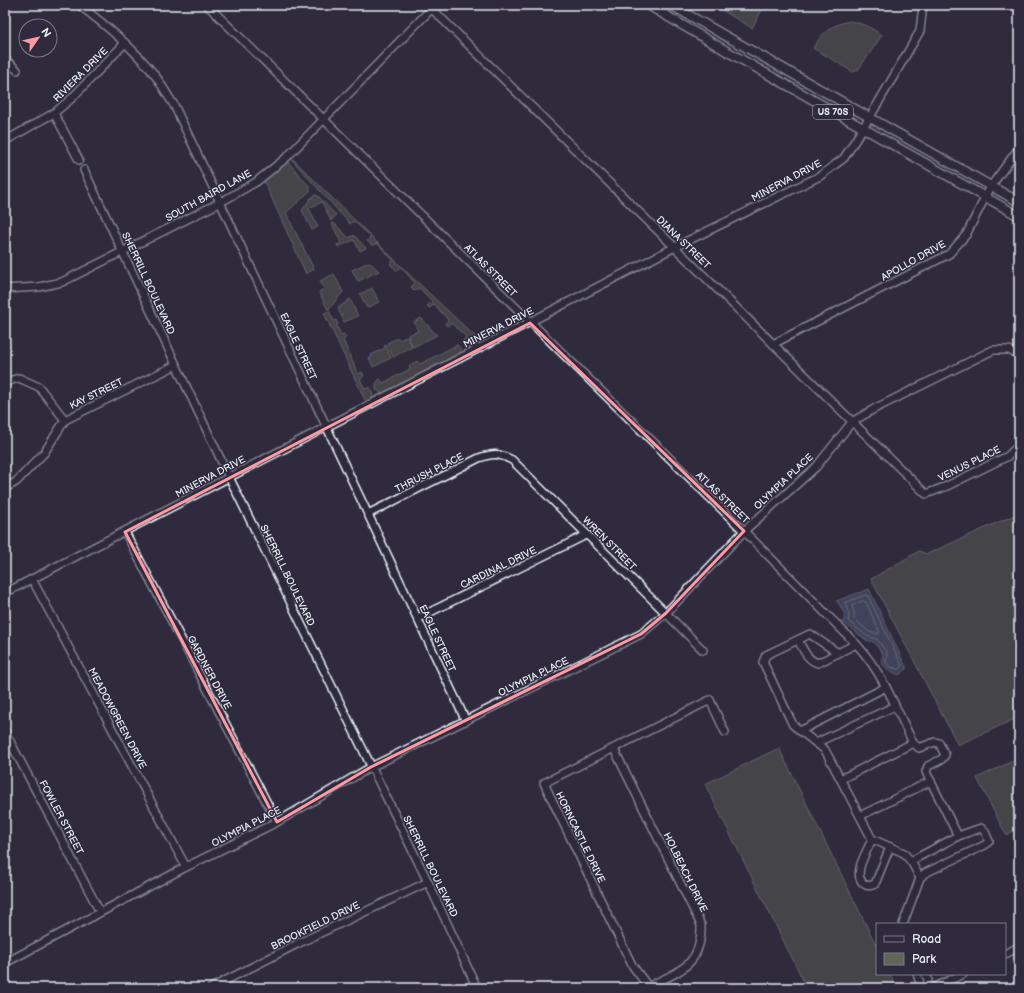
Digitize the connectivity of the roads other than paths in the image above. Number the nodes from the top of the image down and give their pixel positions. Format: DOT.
graph roads {
  1 [pos="79,5"];
  2 [pos="207,5"];
  3 [pos="648,5"];
  4 [pos="671,5"];
  5 [pos="923,5"];
  6 [pos="432,6"];
  7 [pos="125,43"];
  8 [pos="5,58"];
  9 [pos="17,70"];
  10 [pos="54,113"];
  11 [pos="870,117"];
  12 [pos="324,120"];
  13 [pos="863,129"];
  14 [pos="5,141"];
  15 [pos="1019,148"];
  16 [pos="79,160"];
  17 [pos="84,170"];
  18 [pos="991,186"];
  19 [pos="985,197"];
  20 [pos="221,202"];
  21 [pos="1019,202"];
  22 [pos="1019,216"];
  23 [pos="675,247"];
  24 [pos="123,252"];
  25 [pos="5,289"];
  26 [pos="530,323"];
  27 [pos="773,344"];
  28 [pos="1019,355"];
  29 [pos="176,365"];
  30 [pos="5,382"];
  31 [pos="65,420"];
  32 [pos="852,422"];
  33 [pos="326,426"];
  34 [pos="1019,445"];
  35 [pos="500,454"];
  36 [pos="229,477"];
  37 [pos="5,488"];
  38 [pos="926,494"];
  39 [pos="368,514"];
  40 [pos="744,531"];
  41 [pos="125,532"];
  42 [pos="586,535"];
  43 [pos="32,579"];
  44 [pos="5,593"];
  45 [pos="666,613"];
  46 [pos="418,618"];
  47 [pos="798,640"];
  48 [pos="856,644"];
  49 [pos="703,650"];
  50 [pos="838,653"];
  51 [pos="886,687"];
  52 [pos="895,706"];
  53 [pos="466,721"];
  54 [pos="800,731"];
  55 [pos="5,732"];
  56 [pos="725,732"];
  57 [pos="816,743"];
  58 [pos="913,743"];
  59 [pos="614,749"];
  60 [pos="371,767"];
  61 [pos="841,779"];
  62 [pos="931,781"];
  63 [pos="860,816"];
  64 [pos="277,822"];
  65 [pos="958,836"];
  66 [pos="872,839"];
  67 [pos="890,847"];
  68 [pos="911,861"];
  69 [pos="186,867"];
  70 [pos="920,878"];
  71 [pos="428,882"];
  72 [pos="100,912"];
  73 [pos="903,923"];
  74 [pos="1019,947"];
  75 [pos="1006,954"];
  76 [pos="5,963"];
  77 [pos="917,975"];
  78 [pos="926,975"];
  79 [pos="960,975"];
  80 [pos="648,987"];
  81 [pos="211,988"];
  82 [pos="477,988"];
  83 [pos="926,988"];
  84 [pos="933,988"];
  1 -- 7 [label="street, EAGLE STREET"];
  2 -- 12 [label="street, ATLAS STREET"];
  3 -- 13 [label="main road, US 70S"];
  4 -- 11 [label="main road, US 70S"];
  5 -- 11 [label="street, MINERVA DRIVE"];
  6 -- 12 [label="street, SOUTH BAIRD LANE"];
  6 -- 23 [label="street, DIANA STREET"];
  7 -- 10 [label="street, RIVIERA DRIVE"];
  7 -- 20 [label="street, EAGLE STREET"];
  8 -- 9 [label="street"];
  10 -- 14 [label="street, RIVIERA DRIVE"];
  10 -- 16 [label="street"];
  11 -- 13 [label="street, MINERVA DRIVE"];
  11 -- 18 [label="main road, US 70S"];
  12 -- 20 [label="street, SOUTH BAIRD LANE"];
  12 -- 26 [label="street, ATLAS STREET"];
  13 -- 19 [label="main road, US 70S"];
  13 -- 23 [label="street, MINERVA DRIVE"];
  15 -- 18 [label="street, APOLLO DRIVE"];
  17 -- 24 [label="street, SHERRILL BOULEVARD"];
  18 -- 19 [label="street, APOLLO DRIVE"];
  18 -- 21 [label="main road, US 70S"];
  19 -- 22 [label="main road, US 70S"];
  19 -- 27 [label="street, APOLLO DRIVE"];
  20 -- 24 [label="street, SOUTH BAIRD LANE"];
  20 -- 33 [label="street, EAGLE STREET"];
  23 -- 26 [label="street, MINERVA DRIVE"];
  23 -- 27 [label="street, DIANA STREET"];
  24 -- 25 [label="street, SOUTH BAIRD LANE"];
  24 -- 29 [label="street, SHERRILL BOULEVARD"];
  26 -- 33 [label="street, MINERVA DRIVE"];
  26 -- 40 [label="street, ATLAS STREET"];
  27 -- 32 [label="street, DIANA STREET"];
  28 -- 32 [label="street, OLYMPIA PLACE"];
  29 -- 31 [label="street, KAY STREET"];
  29 -- 36 [label="street, SHERRILL BOULEVARD"];
  30 -- 31 [label="street"];
  31 -- 37 [label="street, KAY STREET"];
  32 -- 38 [label="street, DIANA STREET"];
  32 -- 40 [label="street, OLYMPIA PLACE"];
  33 -- 36 [label="street, MINERVA DRIVE"];
  33 -- 39 [label="street, EAGLE STREET"];
  34 -- 38 [label="street, VENUS PLACE"];
  35 -- 39 [label="street, THRUSH PLACE"];
  35 -- 42 [label="street, WREN STREET"];
  36 -- 41 [label="street, MINERVA DRIVE"];
  36 -- 60 [label="street, SHERRILL BOULEVARD"];
  39 -- 46 [label="street, EAGLE STREET"];
  40 -- 45 [label="street, OLYMPIA PLACE"];
  40 -- 48 [label="street, ATLAS STREET"];
  41 -- 43 [label="street, MINERVA DRIVE"];
  41 -- 64 [label="street, GARDNER DRIVE"];
  42 -- 45 [label="street, WREN STREET"];
  42 -- 46 [label="street, CARDINAL DRIVE"];
  43 -- 44 [label="street, MINERVA DRIVE"];
  43 -- 69 [label="street, MEADOWGREEN DRIVE"];
  45 -- 49 [label="street, WREN STREET"];
  45 -- 53 [label="street, OLYMPIA PLACE"];
  46 -- 53 [label="street, EAGLE STREET"];
  47 -- 50 [label="street"];
  47 -- 50 [label="street"];
  47 -- 54 [label="street"];
  48 -- 50 [label="street"];
  48 -- 51 [label="street, ATLAS STREET"];
  51 -- 52 [label="street, ATLAS STREET"];
  51 -- 54 [label="street"];
  52 -- 57 [label="street"];
  52 -- 58 [label="street, ATLAS STREET"];
  53 -- 60 [label="street, OLYMPIA PLACE"];
  54 -- 57 [label="street"];
  55 -- 72 [label="street, FOWLER STREET"];
  56 -- 59 [label="street, HORNCASTLE DRIVE"];
  57 -- 61 [label="street"];
  58 -- 61 [label="street"];
  58 -- 62 [label="street"];
  59 -- 80 [label="street, HOLBEACH DRIVE"];
  59 -- 80 [label="street, HORNCASTLE DRIVE"];
  60 -- 64 [label="street, OLYMPIA PLACE"];
  60 -- 71 [label="street, SHERRILL BOULEVARD"];
  61 -- 63 [label="street"];
  62 -- 63 [label="street"];
  62 -- 65 [label="street"];
  63 -- 66 [label="street"];
  64 -- 69 [label="street, OLYMPIA PLACE"];
  65 -- 68 [label="street"];
  65 -- 70 [label="street"];
  66 -- 67 [label="street"];
  66 -- 67 [label="street"];
  67 -- 68 [label="street"];
  68 -- 70 [label="street"];
  69 -- 72 [label="street, OLYMPIA PLACE"];
  70 -- 73 [label="street"];
  71 -- 81 [label="street, BROOKFIELD DRIVE"];
  71 -- 82 [label="street, SHERRILL BOULEVARD"];
  72 -- 76 [label="street, OLYMPIA PLACE"];
  74 -- 75 [label="street"];
  77 -- 83 [label="street"];
  78 -- 83 [label="street"];
  79 -- 84 [label="street"];
}
